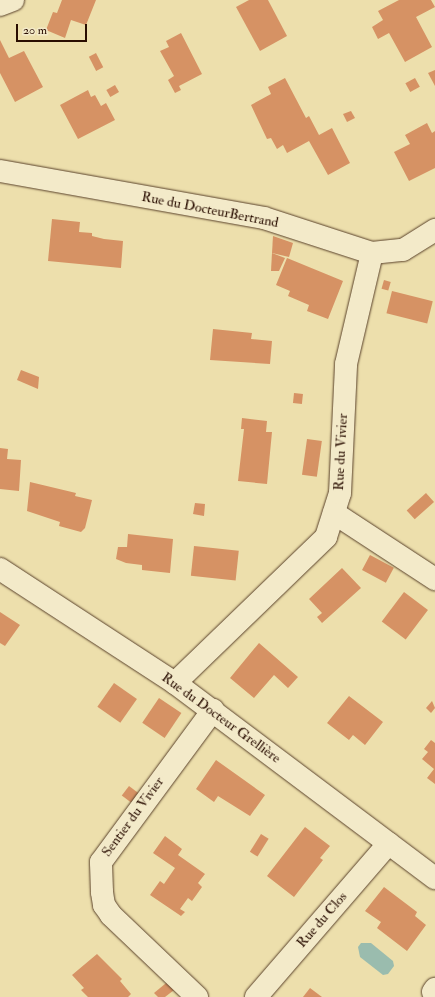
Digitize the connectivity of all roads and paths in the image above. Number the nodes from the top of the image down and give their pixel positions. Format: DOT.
graph roads {
  1 [pos="13,0"];
  2 [pos="0,5"];
  3 [pos="0,172"];
  4 [pos="435,230"];
  5 [pos="372,254"];
  6 [pos="334,513"];
  7 [pos="0,569"];
  8 [pos="435,579"];
  9 [pos="175,683"];
  10 [pos="213,710"];
  11 [pos="389,843"];
  12 [pos="435,878"];
  13 [pos="197,997"];
  14 [pos="256,997"];
  1 -- 2 [label="street"];
  3 -- 5 [label="street, Rue du DocteurBertrand"];
  4 -- 5 [label="street, Rue du DocteurBertrand"];
  5 -- 6 [label="street, Rue du Vivier"];
  6 -- 8 [label="street"];
  6 -- 9 [label="street, Rue du Vivier"];
  7 -- 9 [label="street, Rue du Docteur Grellière"];
  9 -- 10 [label="street, Rue du Docteur Grellière"];
  10 -- 11 [label="street, Rue du Docteur Grellière"];
  10 -- 13 [label="street, Sentier du Vivier"];
  11 -- 12 [label="street, Rue du Docteur Grellière"];
  11 -- 14 [label="street, Rue du Clos"];
}
